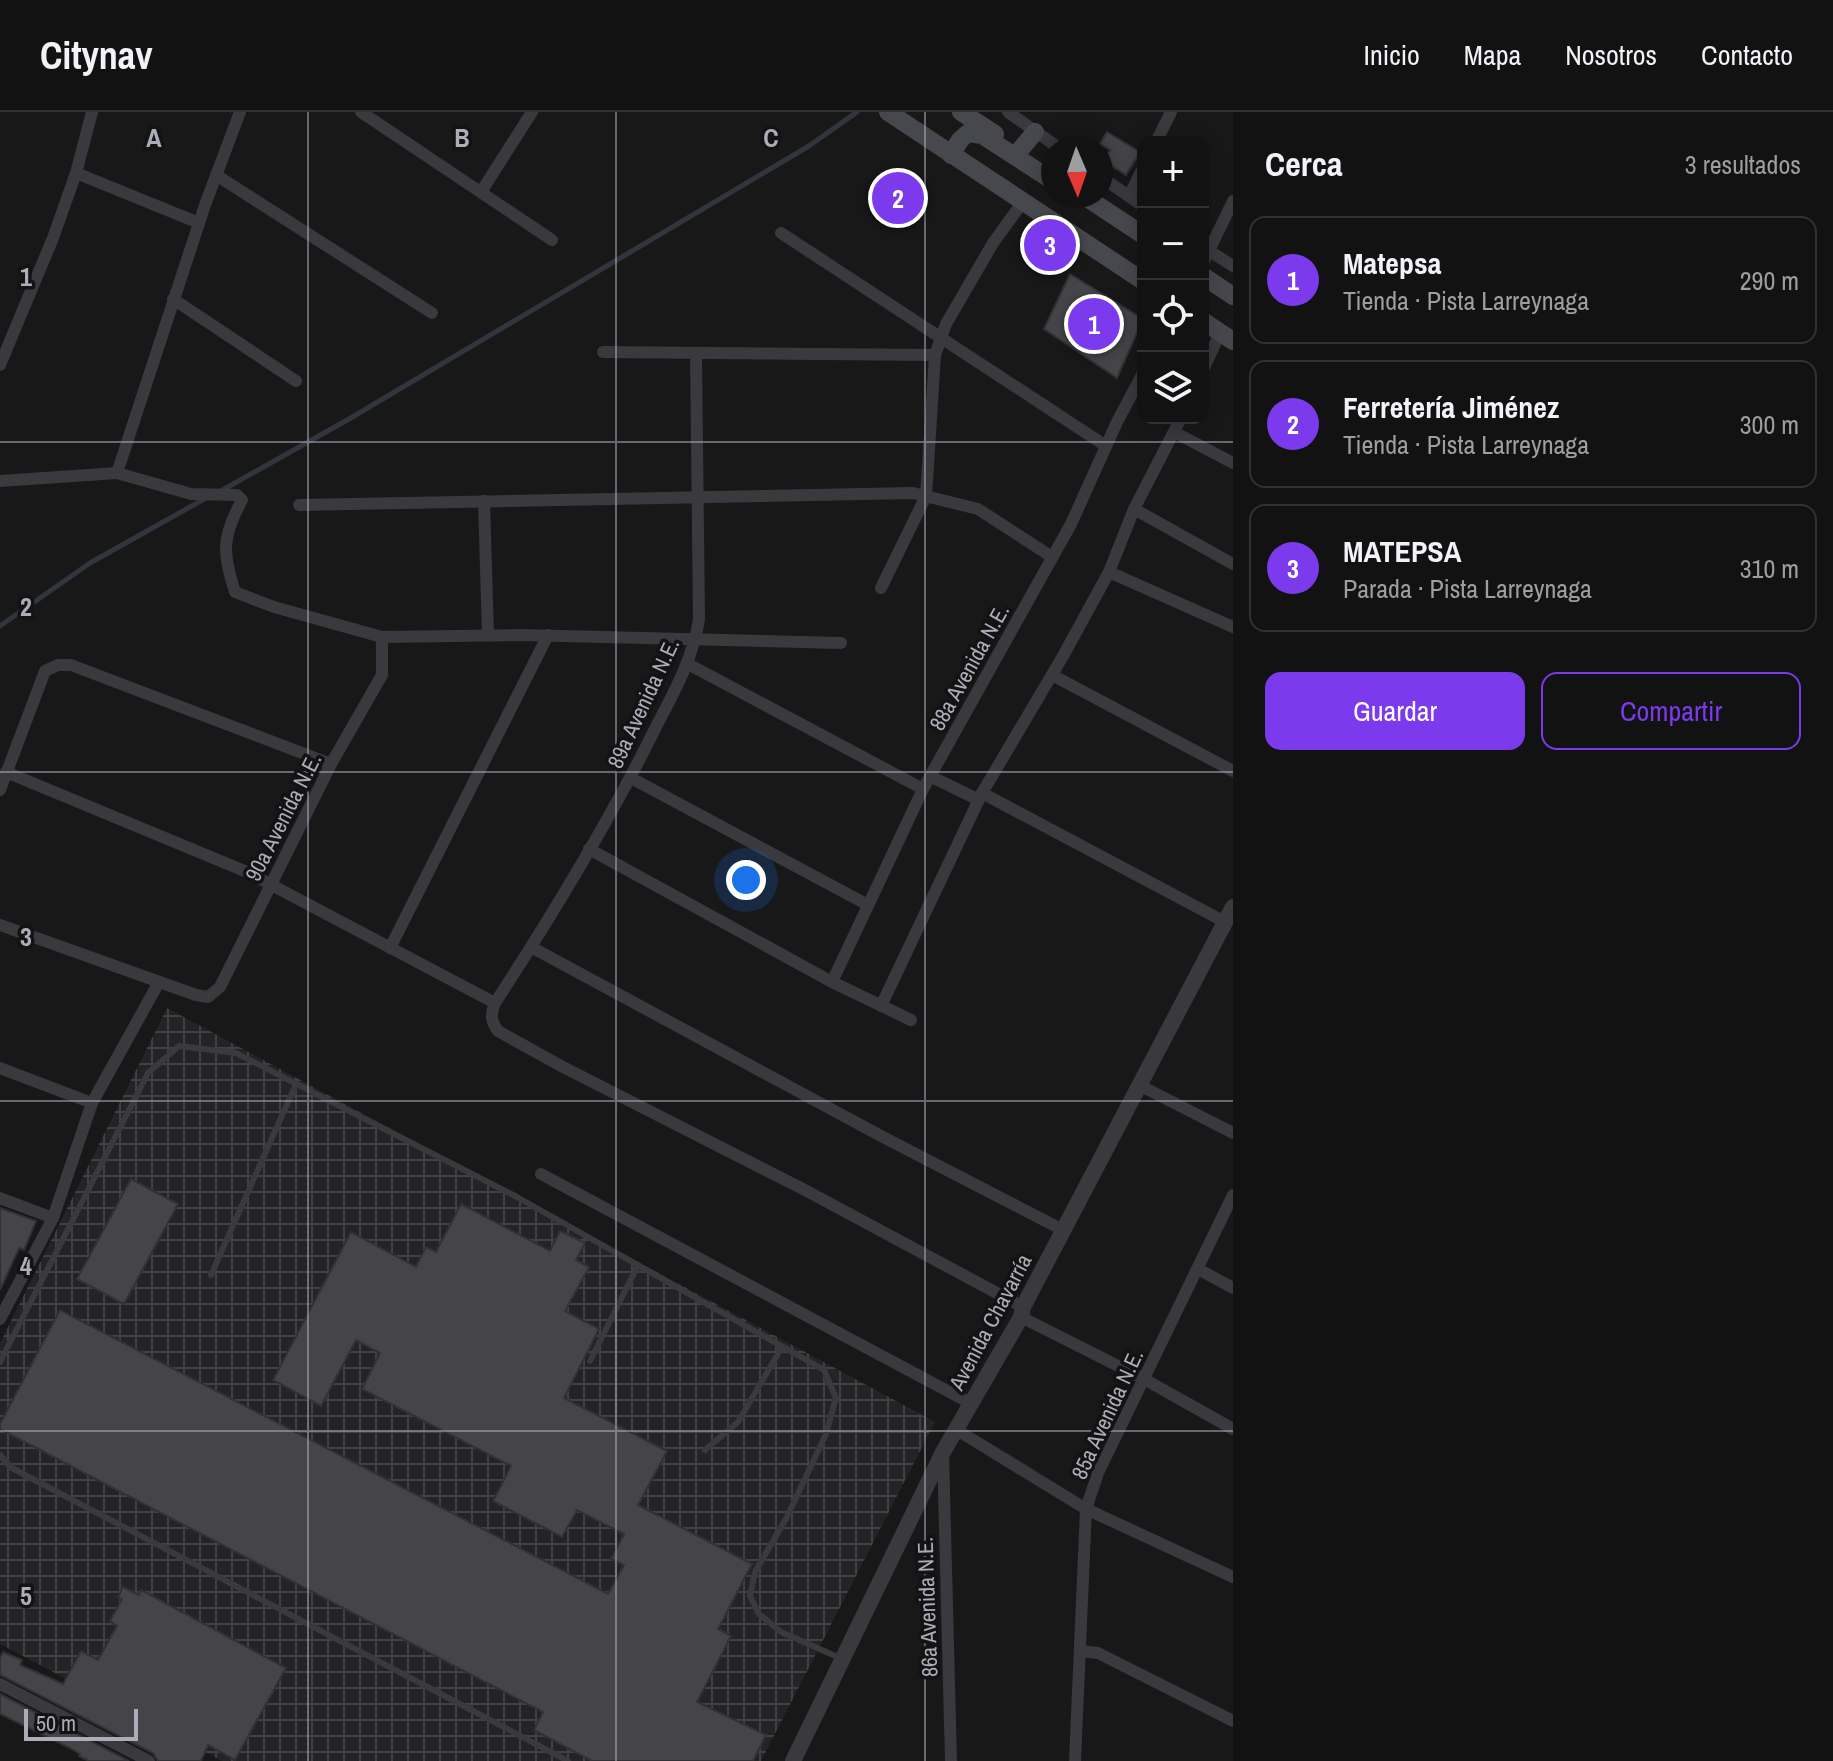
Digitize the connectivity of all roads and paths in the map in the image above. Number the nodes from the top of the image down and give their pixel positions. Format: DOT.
graph roads {
  1 [pos="92,112"];
  2 [pos="240,112"];
  3 [pos="361,112"];
  4 [pos="532,112"];
  5 [pos="961,112"];
  6 [pos="1008,112"];
  7 [pos="1171,112"];
  8 [pos="890,113"];
  9 [pos="1035,132"];
  10 [pos="1041,136"];
  11 [pos="1159,136"];
  12 [pos="1020,150"];
  13 [pos="951,155"];
  14 [pos="1041,165"];
  15 [pos="76,173"];
  16 [pos="1041,173"];
  17 [pos="216,175"];
  18 [pos="1137,180"];
  19 [pos="1113,185"];
  20 [pos="481,192"];
  21 [pos="1129,196"];
  22 [pos="1233,201"];
  23 [pos="1137,202"];
  24 [pos="1022,203"];
  25 [pos="1102,208"];
  26 [pos="199,223"];
  27 [pos="1137,231"];
  28 [pos="781,233"];
  29 [pos="552,240"];
  30 [pos="1209,246"];
  31 [pos="1209,255"];
  32 [pos="1233,266"];
  33 [pos="1141,280"];
  34 [pos="1209,280"];
  35 [pos="1233,295"];
  36 [pos="173,299"];
  37 [pos="432,313"];
  38 [pos="1209,325"];
  39 [pos="1229,337"];
  40 [pos="941,339"];
  41 [pos="603,352"];
  42 [pos="696,353"];
  43 [pos="935,355"];
  44 [pos="1209,362"];
  45 [pos="0,365"];
  46 [pos="296,381"];
  47 [pos="1137,385"];
  48 [pos="1178,424"];
  49 [pos="1174,432"];
  50 [pos="1106,446"];
  51 [pos="1233,463"];
  52 [pos="117,473"];
  53 [pos="0,481"];
  54 [pos="699,496"];
  55 [pos="926,496"];
  56 [pos="484,501"];
  57 [pos="299,505"];
  58 [pos="1134,509"];
  59 [pos="1052,557"];
  60 [pos="1233,564"];
  61 [pos="1109,572"];
  62 [pos="881,588"];
  63 [pos="1233,627"];
  64 [pos="488,635"];
  65 [pos="548,635"];
  66 [pos="382,637"];
  67 [pos="696,639"];
  68 [pos="841,643"];
  69 [pos="688,664"];
  70 [pos="1052,675"];
  71 [pos="331,764"];
  72 [pos="1233,771"];
  73 [pos="6,772"];
  74 [pos="932,777"];
  75 [pos="631,778"];
  76 [pos="923,789"];
  77 [pos="0,790"];
  78 [pos="980,796"];
  79 [pos="589,849"];
  80 [pos="271,885"];
  81 [pos="868,905"];
  82 [pos="1229,914"];
  83 [pos="0,925"];
  84 [pos="531,947"];
  85 [pos="390,948"];
  86 [pos="159,982"];
  87 [pos="832,982"];
  88 [pos="495,1003"];
  89 [pos="881,1006"];
  90 [pos="911,1020"];
  91 [pos="0,1068"];
  92 [pos="296,1084"];
  93 [pos="1139,1085"];
  94 [pos="92,1103"];
  95 [pos="1233,1133"];
  96 [pos="541,1174"];
  97 [pos="1233,1195"];
  98 [pos="0,1198"];
  99 [pos="53,1218"];
  100 [pos="1063,1230"];
  101 [pos="638,1265"];
  102 [pos="1198,1269"];
  103 [pos="211,1275"];
  104 [pos="1233,1288"];
  105 [pos="1022,1312"];
  106 [pos="0,1319"];
  107 [pos="782,1347"];
  108 [pos="590,1361"];
  109 [pos="0,1362"];
  110 [pos="1144,1379"];
  111 [pos="972,1404"];
  112 [pos="1233,1429"];
  113 [pos="957,1430"];
  114 [pos="705,1450"];
  115 [pos="943,1452"];
  116 [pos="0,1455"];
  117 [pos="1086,1509"];
  118 [pos="1233,1577"];
  119 [pos="1080,1651"];
  120 [pos="844,1659"];
  121 [pos="0,1684"];
  122 [pos="1233,1721"];
  123 [pos="149,1761"];
  124 [pos="568,1761"];
  125 [pos="793,1761"];
  126 [pos="951,1761"];
  127 [pos="1075,1761"];
  1 -- 15 [label="street"];
  2 -- 17 [label="street"];
  3 -- 20 [label="street"];
  4 -- 20 [label="street"];
  5 -- 12 [label="main road"];
  6 -- 9 [label="street"];
  7 -- 11 [label="street"];
  8 -- 13 [label="main road"];
  9 -- 10 [label="street"];
  9 -- 12 [label="main road"];
  12 -- 14 [label="main road"];
  13 -- 16 [label="main road"];
  13 -- 24 [label="main road"];
  15 -- 26 [label="street"];
  15 -- 45 [label="street"];
  17 -- 26 [label="street"];
  17 -- 37 [label="street"];
  18 -- 21 [label="street"];
  19 -- 21 [label="street"];
  20 -- 29 [label="street"];
  21 -- 23 [label="street"];
  22 -- 30 [label="street"];
  24 -- 33 [label="main road"];
  24 -- 40 [label="street"];
  25 -- 27 [label="main road"];
  26 -- 36 [label="street"];
  28 -- 40 [label="street"];
  31 -- 32 [label="street"];
  34 -- 35 [label="main road"];
  36 -- 46 [label="street"];
  36 -- 52 [label="street"];
  38 -- 39 [label="main road"];
  39 -- 44 [label="street"];
  40 -- 43 [label="street"];
  40 -- 50 [label="street"];
  41 -- 42 [label="street"];
  42 -- 43 [label="street"];
  42 -- 54 [label="street, 89a Avenida N.E."];
  43 -- 55 [label="street"];
  47 -- 50 [label="street, 88a Avenida N.E."];
  48 -- 49 [label="street"];
  49 -- 51 [label="street"];
  49 -- 58 [label="street"];
  50 -- 59 [label="street, 88a Avenida N.E."];
  52 -- 53 [label="street"];
  52 -- 66 [label="street"];
  54 -- 55 [label="street"];
  54 -- 56 [label="street"];
  54 -- 67 [label="street, 89a Avenida N.E."];
  55 -- 59 [label="street"];
  55 -- 62 [label="street"];
  56 -- 57 [label="street"];
  56 -- 64 [label="street"];
  58 -- 60 [label="street"];
  58 -- 61 [label="street"];
  59 -- 74 [label="street, 88a Avenida N.E."];
  61 -- 63 [label="street"];
  61 -- 70 [label="street"];
  64 -- 65 [label="street"];
  64 -- 66 [label="street"];
  65 -- 67 [label="street"];
  65 -- 85 [label="street"];
  66 -- 71 [label="street, 90a Avenida N.E."];
  67 -- 68 [label="street"];
  67 -- 69 [label="street, 89a Avenida N.E."];
  69 -- 75 [label="street, 89a Avenida N.E."];
  69 -- 76 [label="street"];
  70 -- 72 [label="street"];
  70 -- 78 [label="street"];
  71 -- 73 [label="street"];
  71 -- 80 [label="street, 90a Avenida N.E."];
  73 -- 77 [label="street"];
  73 -- 80 [label="street"];
  74 -- 76 [label="street, 88a Avenida N.E."];
  74 -- 78 [label="street"];
  75 -- 79 [label="street, 89a Avenida N.E."];
  75 -- 81 [label="street"];
  76 -- 81 [label="street, 88a Avenida N.E."];
  78 -- 82 [label="street"];
  78 -- 89 [label="street"];
  79 -- 84 [label="street, 89a Avenida N.E."];
  79 -- 87 [label="street"];
  80 -- 85 [label="street"];
  80 -- 86 [label="street, 90a Avenida N.E."];
  81 -- 87 [label="street, 88a Avenida N.E."];
  82 -- 93 [label="street, Avenida Chavarría"];
  83 -- 86 [label="street"];
  84 -- 88 [label="street, 89a Avenida N.E."];
  84 -- 100 [label="street"];
  85 -- 88 [label="street"];
  86 -- 94 [label="street"];
  87 -- 89 [label="street"];
  88 -- 105 [label="street"];
  89 -- 90 [label="street"];
  91 -- 94 [label="street"];
  92 -- 101 [label="lane"];
  92 -- 103 [label="lane"];
  92 -- 109 [label="lane"];
  93 -- 95 [label="street"];
  93 -- 100 [label="street, Avenida Chavarría"];
  94 -- 99 [label="street"];
  96 -- 111 [label="street"];
  97 -- 102 [label="street, 85a Avenida N.E."];
  98 -- 99 [label="street"];
  99 -- 106 [label="street"];
  100 -- 105 [label="street, Avenida Chavarría"];
  101 -- 107 [label="lane"];
  101 -- 108 [label="lane"];
  102 -- 104 [label="street"];
  102 -- 110 [label="street, 85a Avenida N.E."];
  105 -- 110 [label="street"];
  105 -- 111 [label="street, Avenida Chavarría"];
  107 -- 114 [label="lane"];
  107 -- 120 [label="lane"];
  110 -- 112 [label="street"];
  110 -- 117 [label="street, 85a Avenida N.E."];
  111 -- 113 [label="street, Avenida Chavarría"];
  113 -- 115 [label="street, Avenida Chavarría"];
  113 -- 117 [label="street"];
  115 -- 120 [label="street, Avenida Chavarría"];
  115 -- 126 [label="street, 86a Avenida N.E."];
  116 -- 124 [label="lane"];
  117 -- 118 [label="street"];
  117 -- 119 [label="street, 85a Avenida N.E."];
  119 -- 122 [label="street"];
  119 -- 127 [label="street, 85a Avenida N.E."];
  120 -- 125 [label="street, Avenida Chavarría"];
  121 -- 123 [label="street"];
}
